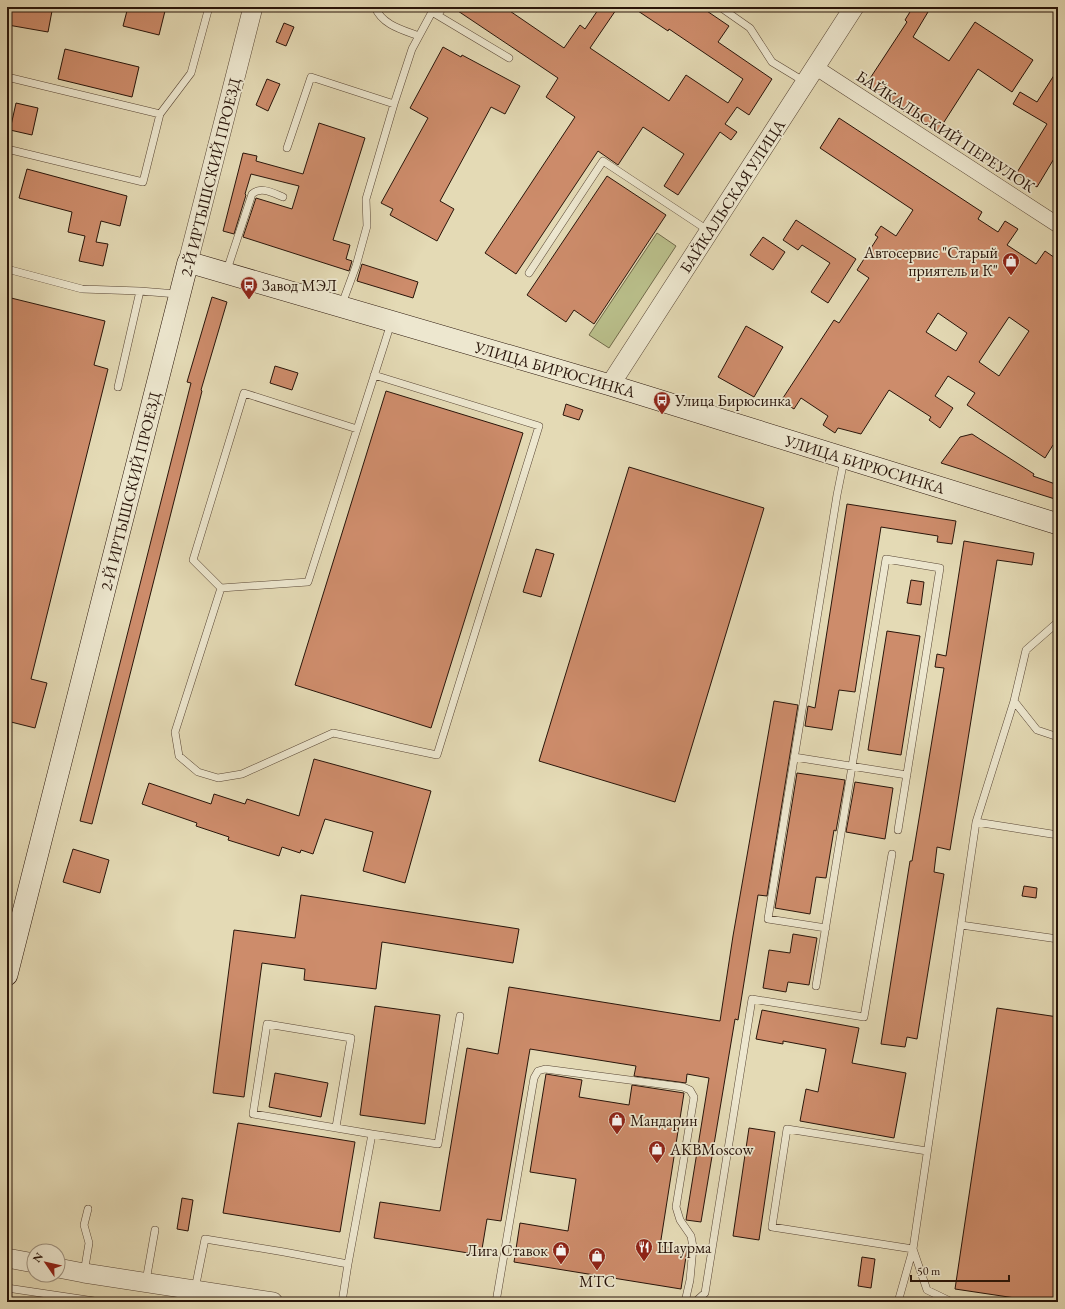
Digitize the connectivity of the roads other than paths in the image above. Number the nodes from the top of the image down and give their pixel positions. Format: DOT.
graph roads {
  1 [pos="209,7"];
  2 [pos="253,7"];
  3 [pos="375,7"];
  4 [pos="443,7"];
  5 [pos="720,7"];
  6 [pos="854,7"];
  7 [pos="438,15"];
  8 [pos="419,36"];
  9 [pos="509,58"];
  10 [pos="815,67"];
  11 [pos="7,77"];
  12 [pos="805,83"];
  13 [pos="394,104"];
  14 [pos="160,114"];
  15 [pos="287,148"];
  16 [pos="7,149"];
  17 [pos="283,196"];
  18 [pos="1058,225"];
  19 [pos="710,231"];
  20 [pos="188,262"];
  21 [pos="7,269"];
  22 [pos="226,273"];
  23 [pos="529,273"];
  24 [pos="140,290"];
  25 [pos="179,295"];
  26 [pos="341,306"];
  27 [pos="392,321"];
  28 [pos="374,375"];
  29 [pos="610,385"];
  30 [pos="118,387"];
  31 [pos="357,429"];
  32 [pos="844,458"];
  33 [pos="1058,524"];
  34 [pos="221,588"];
  35 [pos="1058,622"];
  36 [pos="1014,701"];
  37 [pos="1058,737"];
  38 [pos="794,757"];
  39 [pos="852,767"];
  40 [pos="906,775"];
  41 [pos="976,822"];
  42 [pos="898,830"];
  43 [pos="1058,834"];
  44 [pos="892,854"];
  45 [pos="961,925"];
  46 [pos="826,928"];
  47 [pos="1058,940"];
  48 [pos="7,975"];
  49 [pos="816,986"];
  50 [pos="460,1016"];
  51 [pos="336,1127"];
  52 [pos="372,1134"];
  53 [pos="927,1151"];
  54 [pos="88,1209"];
  55 [pos="155,1230"];
  56 [pos="913,1249"];
  57 [pos="7,1258"];
  58 [pos="26,1262"];
  59 [pos="348,1264"];
  60 [pos="66,1270"];
  61 [pos="84,1273"];
  62 [pos="146,1282"];
  63 [pos="7,1288"];
  64 [pos="195,1290"];
  65 [pos="101,1302"];
  66 [pos="273,1302"];
  67 [pos="342,1302"];
  68 [pos="496,1302"];
  69 [pos="685,1302"];
  70 [pos="695,1302"];
  71 [pos="898,1302"];
  72 [pos="952,1302"];
  1 -- 14 [label="lane"];
  2 -- 20 [label="street, 2-Й ИРТЫШСКИЙ ПРОЕЗД"];
  3 -- 8 [label="lane"];
  4 -- 7 [label="lane"];
  5 -- 12 [label="lane"];
  6 -- 10 [label="street, БАЙКАЛЬСКАЯ УЛИЦА"];
  7 -- 8 [label="lane"];
  7 -- 9 [label="lane"];
  8 -- 13 [label="lane"];
  10 -- 12 [label="street, БАЙКАЛЬСКАЯ УЛИЦА"];
  10 -- 18 [label="street, БАЙКАЛЬСКИЙ ПЕРЕУЛОК"];
  11 -- 14 [label="lane"];
  12 -- 19 [label="street, БАЙКАЛЬСКАЯ УЛИЦА"];
  13 -- 15 [label="lane"];
  13 -- 26 [label="lane"];
  14 -- 16 [label="lane"];
  17 -- 22 [label="lane"];
  19 -- 23 [label="lane"];
  19 -- 29 [label="street, БАЙКАЛЬСКАЯ УЛИЦА"];
  20 -- 22 [label="main road, УЛИЦА БИРЮСИНКА"];
  20 -- 25 [label="main road, 2-Й ИРТЫШСКИЙ ПРОЕЗД"];
  21 -- 24 [label="lane"];
  22 -- 26 [label="main road, УЛИЦА БИРЮСИНКА"];
  24 -- 25 [label="lane"];
  24 -- 30 [label="lane"];
  25 -- 48 [label="main road, 2-Й ИРТЫШСКИЙ ПРОЕЗД"];
  26 -- 27 [label="main road, УЛИЦА БИРЮСИНКА"];
  27 -- 28 [label="lane"];
  27 -- 29 [label="main road, УЛИЦА БИРЮСИНКА"];
  28 -- 31 [label="lane"];
  28 -- 34 [label="lane"];
  29 -- 32 [label="main road, УЛИЦА БИРЮСИНКА"];
  31 -- 34 [label="lane"];
  31 -- 34 [label="lane"];
  32 -- 33 [label="main road, УЛИЦА БИРЮСИНКА"];
  32 -- 38 [label="lane"];
  35 -- 36 [label="lane"];
  36 -- 37 [label="lane"];
  36 -- 41 [label="lane"];
  38 -- 39 [label="lane"];
  38 -- 46 [label="lane"];
  39 -- 40 [label="lane"];
  39 -- 40 [label="lane"];
  39 -- 46 [label="lane"];
  40 -- 42 [label="lane"];
  41 -- 43 [label="lane"];
  41 -- 45 [label="lane"];
  44 -- 70 [label="lane"];
  45 -- 47 [label="lane"];
  45 -- 53 [label="lane"];
  46 -- 49 [label="lane"];
  50 -- 52 [label="lane"];
  51 -- 51 [label="lane"];
  51 -- 52 [label="lane"];
  52 -- 59 [label="lane"];
  53 -- 56 [label="lane"];
  53 -- 56 [label="lane"];
  54 -- 61 [label="lane"];
  55 -- 62 [label="lane"];
  56 -- 71 [label="lane"];
  56 -- 72 [label="lane"];
  57 -- 58 [label="street"];
  59 -- 64 [label="lane"];
  59 -- 67 [label="lane"];
  60 -- 61 [label="street"];
  61 -- 62 [label="street"];
  62 -- 64 [label="street"];
  63 -- 65 [label="lane"];
  64 -- 66 [label="street"];
  68 -- 69 [label="lane"];
}
